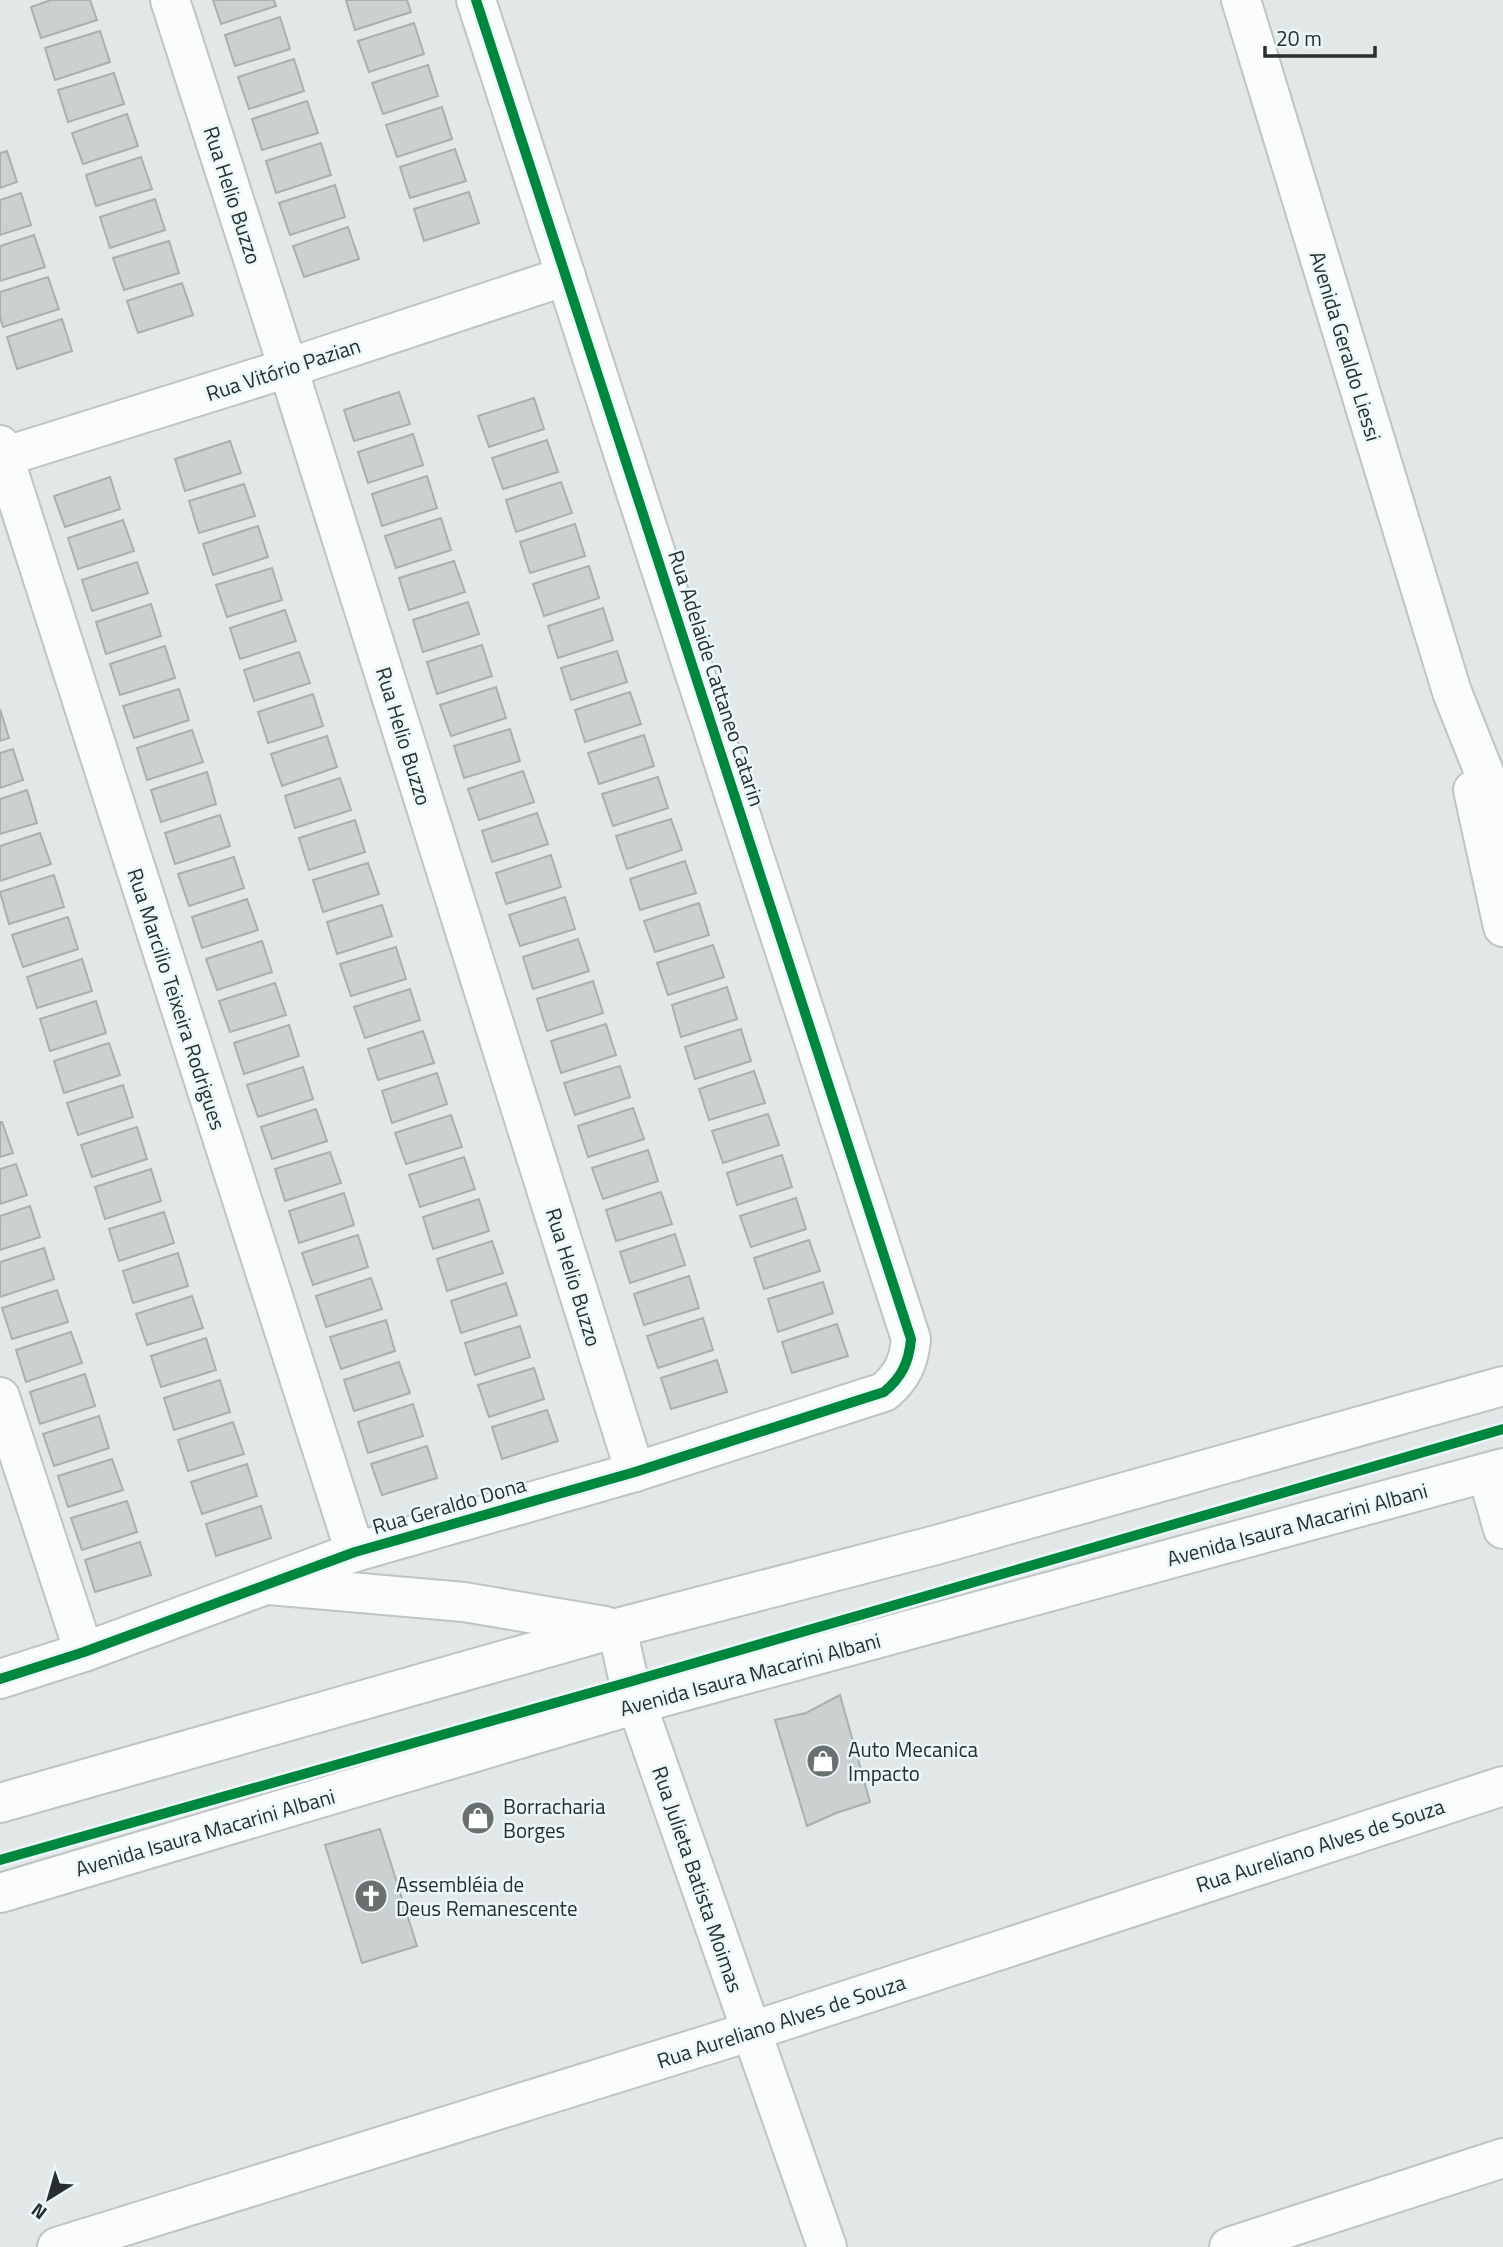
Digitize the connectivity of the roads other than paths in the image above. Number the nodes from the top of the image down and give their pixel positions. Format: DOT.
graph roads {
  1 [pos="170,0"];
  2 [pos="476,0"];
  3 [pos="1241,0"];
  4 [pos="566,276"];
  5 [pos="288,368"];
  6 [pos="1,453"];
  7 [pos="1452,692"];
  8 [pos="1503,820"];
  9 [pos="1503,927"];
  10 [pos="904,1368"];
  11 [pos="1503,1386"];
  12 [pos="0,1397"];
  13 [pos="1495,1470"];
  14 [pos="635,1472"];
  15 [pos="1503,1529"];
  16 [pos="355,1552"];
  17 [pos="269,1585"];
  18 [pos="617,1628"];
  19 [pos="85,1652"];
  20 [pos="0,1679"];
  21 [pos="637,1704"];
  22 [pos="1503,1786"];
  23 [pos="0,1803"];
  24 [pos="0,1893"];
  25 [pos="752,2031"];
  26 [pos="1503,2158"];
  27 [pos="57,2247"];
  28 [pos="827,2247"];
  29 [pos="1229,2247"];
  1 -- 5 [label="street, Rua Helio Buzzo"];
  2 -- 4 [label="street, Rua Adelaide Cattaneo Catarin"];
  3 -- 7 [label="street, Avenida Geraldo Liessi"];
  4 -- 5 [label="street, Rua Vitório Pazian"];
  4 -- 10 [label="street, Rua Adelaide Cattaneo Catarin"];
  5 -- 6 [label="street, Rua Vitório Pazian"];
  5 -- 14 [label="street, Rua Helio Buzzo"];
  6 -- 16 [label="street, Rua Marcilio Teixeira Rodrigues"];
  7 -- 8 [label="street, Avenida Geraldo Liessi"];
  7 -- 9 [label="street, Avenida Geraldo Liessi"];
  10 -- 14 [label="street, Rua Geraldo Dona"];
  11 -- 18 [label="street"];
  12 -- 19 [label="street"];
  13 -- 15 [label="street"];
  13 -- 21 [label="street, Avenida Isaura Macarini Albani"];
  14 -- 16 [label="street, Rua Geraldo Dona"];
  16 -- 17 [label="street, Rua Geraldo Dona"];
  17 -- 18 [label="street"];
  17 -- 19 [label="street, Rua Geraldo Dona"];
  18 -- 21 [label="street, Rua Julieta Batista Moimas"];
  18 -- 23 [label="street"];
  19 -- 20 [label="street, Rua Geraldo Dona"];
  21 -- 24 [label="street, Avenida Isaura Macarini Albani"];
  21 -- 25 [label="street, Rua Julieta Batista Moimas"];
  22 -- 25 [label="street, Rua Aureliano Alves de Souza"];
  25 -- 27 [label="street, Rua Aureliano Alves de Souza"];
  25 -- 28 [label="street, Rua Julieta Batista Moimas"];
  26 -- 29 [label="street"];
}
